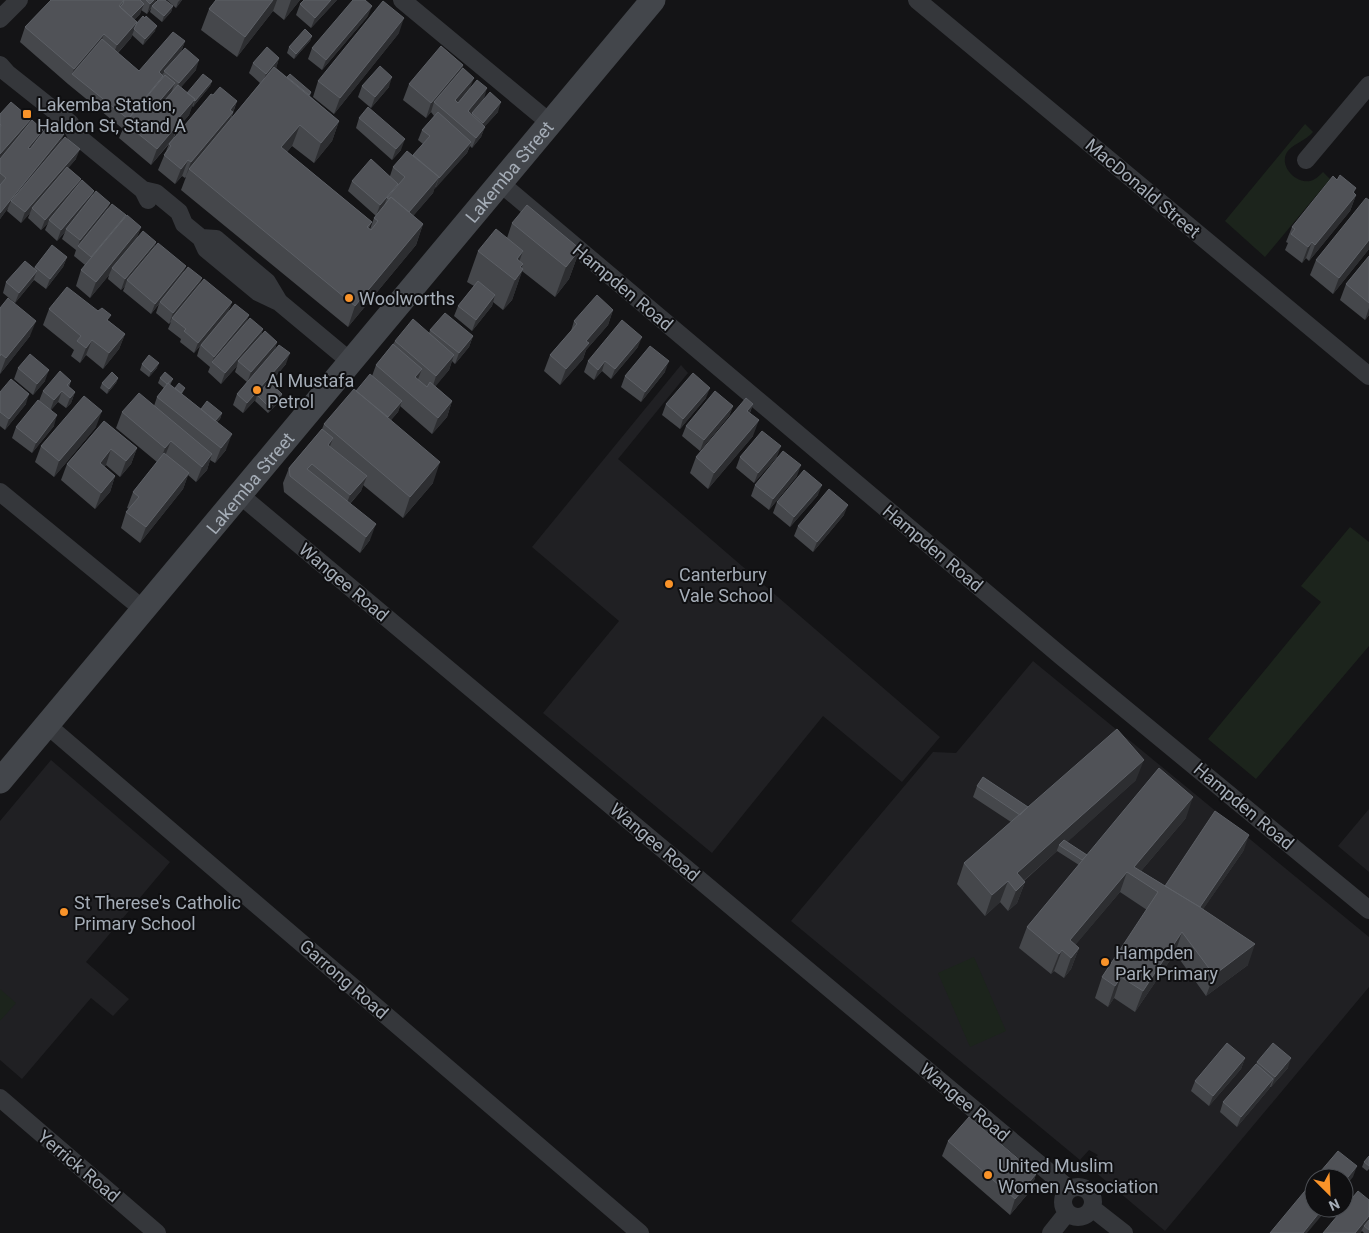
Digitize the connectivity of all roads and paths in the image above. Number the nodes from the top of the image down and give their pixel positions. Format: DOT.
graph roads {
  1 [pos="19,0"];
  2 [pos="402,0"];
  3 [pos="653,0"];
  4 [pos="917,0"];
  5 [pos="0,20"];
  6 [pos="0,65"];
  7 [pos="0,79"];
  8 [pos="1369,85"];
  9 [pos="549,122"];
  10 [pos="76,135"];
  11 [pos="1306,160"];
  12 [pos="499,182"];
  13 [pos="351,362"];
  14 [pos="1369,376"];
  15 [pos="0,492"];
  16 [pos="240,495"];
  17 [pos="144,610"];
  18 [pos="47,726"];
  19 [pos="0,781"];
  20 [pos="1369,910"];
  21 [pos="0,1098"];
  22 [pos="1069,1189"];
  23 [pos="1092,1208"];
  24 [pos="1067,1212"];
  25 [pos="158,1233"];
  26 [pos="640,1233"];
  27 [pos="1051,1233"];
  28 [pos="1124,1233"];
  1 -- 5 [label="street"];
  2 -- 9 [label="street"];
  3 -- 9 [label="main road, Lakemba Street"];
  4 -- 14 [label="street, MacDonald Street"];
  6 -- 10 [label="street"];
  7 -- 10 [label="street"];
  8 -- 11 [label="street"];
  9 -- 12 [label="main road, Lakemba Street"];
  10 -- 13 [label="street"];
  12 -- 13 [label="main road, Lakemba Street"];
  12 -- 20 [label="street, Hampden Road"];
  13 -- 16 [label="main road, Lakemba Street"];
  15 -- 17 [label="street"];
  16 -- 17 [label="main road, Lakemba Street"];
  16 -- 22 [label="street, Wangee Road"];
  17 -- 18 [label="main road, Lakemba Street"];
  18 -- 19 [label="main road, Lakemba Street"];
  18 -- 26 [label="street, Garrong Road"];
  21 -- 25 [label="street, Yerrick Road"];
  22 -- 23 [label="street"];
  22 -- 24 [label="street"];
  23 -- 24 [label="street"];
  23 -- 28 [label="street"];
  24 -- 27 [label="street"];
}
